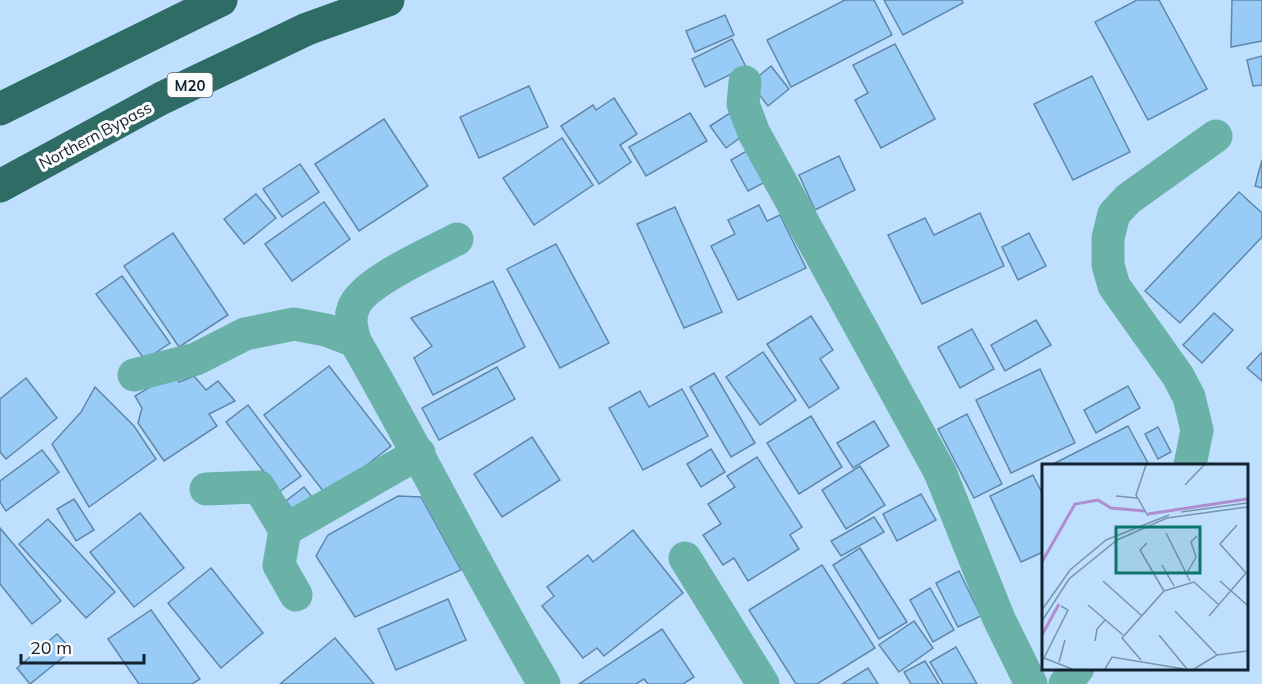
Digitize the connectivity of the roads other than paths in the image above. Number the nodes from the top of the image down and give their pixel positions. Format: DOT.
graph roads {
  1 [pos="221,0"];
  2 [pos="388,0"];
  3 [pos="745,82"];
  4 [pos="0,109"];
  5 [pos="1216,136"];
  6 [pos="0,186"];
  7 [pos="457,239"];
  8 [pos="355,341"];
  9 [pos="134,375"];
  10 [pos="419,453"];
  11 [pos="1190,464"];
  12 [pos="206,489"];
  13 [pos="285,530"];
  14 [pos="685,558"];
  15 [pos="296,595"];
  16 [pos="1077,669"];
  17 [pos="544,684"];
  18 [pos="763,684"];
  19 [pos="1031,684"];
  20 [pos="1065,684"];
  1 -- 4 [label="highway"];
  2 -- 6 [label="highway, Northern Bypass / M20"];
  3 -- 19 [label="street"];
  5 -- 11 [label="street"];
  7 -- 8 [label="street"];
  8 -- 9 [label="street"];
  8 -- 10 [label="street"];
  10 -- 13 [label="street"];
  10 -- 17 [label="street"];
  12 -- 13 [label="street"];
  13 -- 15 [label="street"];
  14 -- 18 [label="street"];
  16 -- 20 [label="street"];
}
